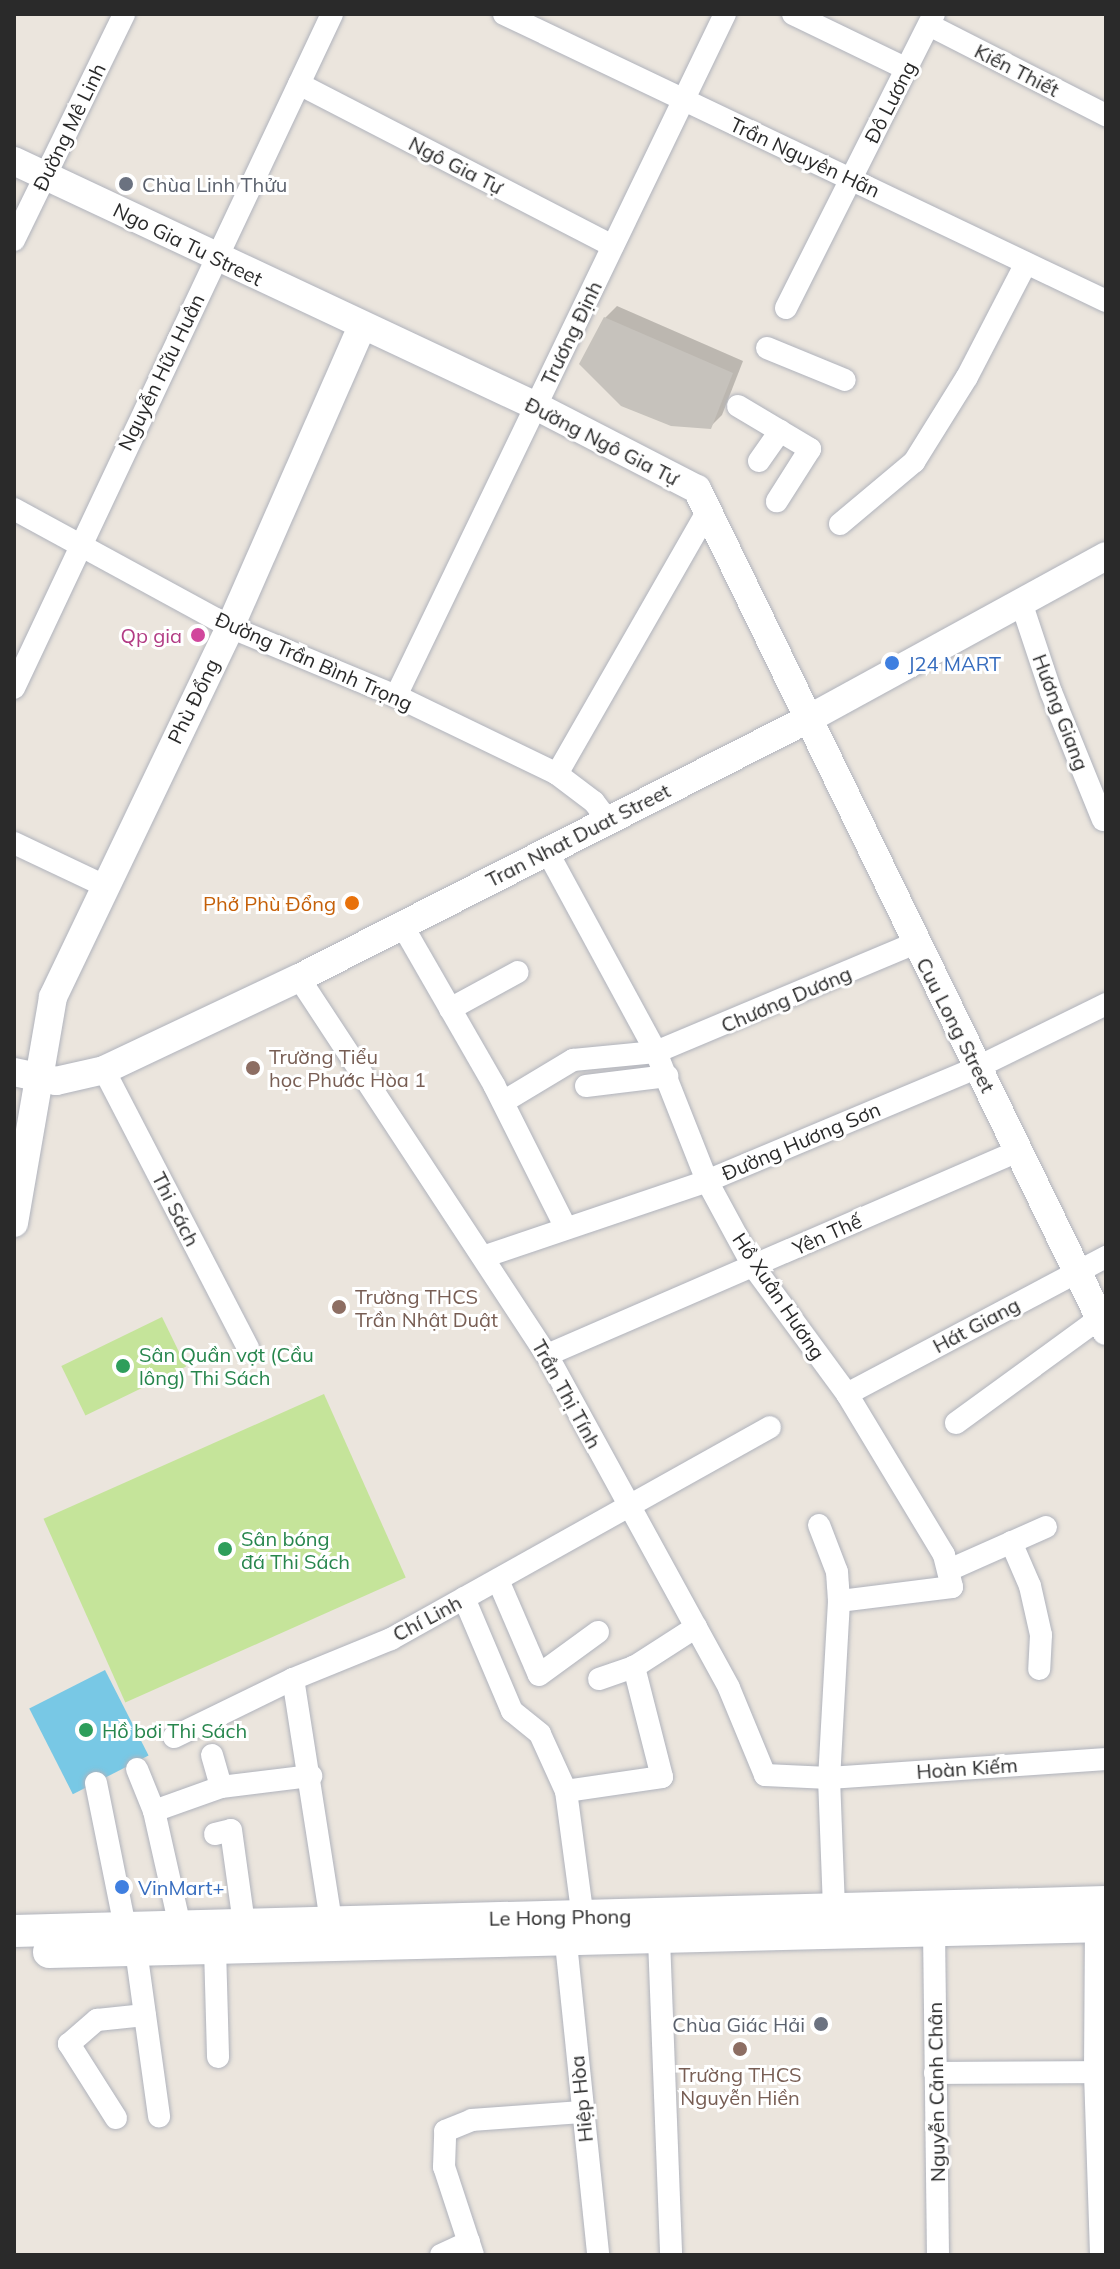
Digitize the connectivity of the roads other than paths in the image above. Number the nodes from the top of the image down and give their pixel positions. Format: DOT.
graph roads {
  1 [pos="124,14"];
  2 [pos="332,14"];
  3 [pos="725,14"];
  4 [pos="793,14"];
  5 [pos="517,17"];
  6 [pos="931,19"];
  7 [pos="907,69"];
  8 [pos="299,84"];
  9 [pos="683,100"];
  10 [pos="1106,115"];
  11 [pos="14,161"];
  12 [pos="45,176"];
  13 [pos="851,179"];
  14 [pos="14,240"];
  15 [pos="613,246"];
  16 [pos="216,257"];
  17 [pos="1026,263"];
  18 [pos="1106,301"];
  19 [pos="786,308"];
  20 [pos="362,327"];
  21 [pos="767,348"];
  22 [pos="845,380"];
  23 [pos="536,406"];
  24 [pos="738,406"];
  25 [pos="780,431"];
  26 [pos="759,461"];
  27 [pos="777,501"];
  28 [pos="14,509"];
  29 [pos="708,510"];
  30 [pos="840,524"];
  31 [pos="80,541"];
  32 [pos="1106,556"];
  33 [pos="1021,602"];
  34 [pos="230,627"];
  35 [pos="14,688"];
  36 [pos="396,696"];
  37 [pos="810,718"];
  38 [pos="557,774"];
  39 [pos="607,819"];
  40 [pos="1103,820"];
  41 [pos="14,843"];
  42 [pos="548,853"];
  43 [pos="103,885"];
  44 [pos="401,923"];
  45 [pos="915,943"];
  46 [pos="518,972"];
  47 [pos="299,978"];
  48 [pos="1106,1004"];
  49 [pos="450,1009"];
  50 [pos="656,1052"];
  51 [pos="978,1067"];
  52 [pos="104,1070"];
  53 [pos="26,1075"];
  54 [pos="667,1076"];
  55 [pos="586,1086"];
  56 [pos="503,1102"];
  57 [pos="1018,1151"];
  58 [pos="707,1181"];
  59 [pos="14,1223"];
  60 [pos="566,1228"];
  61 [pos="486,1256"];
  62 [pos="1106,1257"];
  63 [pos="753,1266"];
  64 [pos="1077,1272"];
  65 [pos="1103,1324"];
  66 [pos="248,1348"];
  67 [pos="547,1355"];
  68 [pos="847,1394"];
  69 [pos="956,1423"];
  70 [pos="770,1427"];
  71 [pos="631,1508"];
  72 [pos="819,1525"];
  73 [pos="1046,1527"];
  74 [pos="1011,1542"];
  75 [pos="949,1570"];
  76 [pos="498,1580"];
  77 [pos="464,1598"];
  78 [pos="839,1601"];
  79 [pos="696,1627"];
  80 [pos="598,1632"];
  81 [pos="634,1667"];
  82 [pos="1039,1669"];
  83 [pos="293,1679"];
  84 [pos="599,1679"];
  85 [pos="174,1737"];
  86 [pos="212,1755"];
  87 [pos="1106,1759"];
  88 [pos="137,1769"];
  89 [pos="311,1776"];
  90 [pos="829,1778"];
  91 [pos="96,1783"];
  92 [pos="221,1787"];
  93 [pos="566,1791"];
  94 [pos="154,1811"];
  95 [pos="215,1834"];
  96 [pos="1103,1918"];
  97 [pos="834,1920"];
  98 [pos="331,1921"];
  99 [pos="923,1922"];
  100 [pos="244,1924"];
  101 [pos="180,1926"];
  102 [pos="575,1930"];
  103 [pos="14,1931"];
  104 [pos="130,1939"];
  105 [pos="659,1939"];
  106 [pos="215,1948"];
  107 [pos="14,1952"];
  108 [pos="145,2015"];
  109 [pos="218,2057"];
  110 [pos="1100,2072"];
  111 [pos="935,2073"];
  112 [pos="1101,2104"];
  113 [pos="581,2112"];
  114 [pos="159,2116"];
  115 [pos="116,2118"];
  116 [pos="471,2249"];
  117 [pos="441,2255"];
  118 [pos="598,2255"];
  119 [pos="671,2255"];
  120 [pos="938,2255"];
  121 [pos="1101,2255"];
  1 -- 12 [label="street, Đường Mê Linh"];
  2 -- 8 [label="street, Nguyễn Hữu Huân"];
  3 -- 9 [label="street, Trương Định"];
  4 -- 7 [label="street"];
  5 -- 9 [label="street, Trần Nguyên Hãn"];
  6 -- 7 [label="street, Đô Lương"];
  6 -- 10 [label="street, Kiến Thiết"];
  7 -- 13 [label="street, Đô Lương"];
  8 -- 15 [label="street, Ngô Gia Tự"];
  8 -- 16 [label="street, Nguyễn Hữu Huân"];
  9 -- 13 [label="street, Trần Nguyên Hãn"];
  9 -- 15 [label="street, Trương Định"];
  11 -- 12 [label="street, Ngo Gia Tu Street"];
  12 -- 14 [label="street, Đường Mê Linh"];
  12 -- 16 [label="street, Ngo Gia Tu Street"];
  13 -- 17 [label="street, Trần Nguyên Hãn"];
  13 -- 19 [label="street, Đô Lương"];
  15 -- 23 [label="street, Trương Định"];
  16 -- 20 [label="street, Ngo Gia Tu Street"];
  16 -- 31 [label="street, Nguyễn Hữu Huân"];
  17 -- 18 [label="street, Trần Nguyên Hãn"];
  17 -- 30 [label="street"];
  20 -- 23 [label="street, Đường Ngô Gia Tự"];
  20 -- 34 [label="street, Phù Đổng"];
  21 -- 22 [label="street"];
  23 -- 29 [label="street, Đường Ngô Gia Tự"];
  23 -- 36 [label="street, Trương Định"];
  24 -- 25 [label="street"];
  25 -- 26 [label="street"];
  25 -- 27 [label="street"];
  28 -- 31 [label="street, Đường Trần Bình Trọng"];
  29 -- 37 [label="street, Đường Ngô Gia Tự"];
  29 -- 38 [label="street"];
  31 -- 34 [label="street, Đường Trần Bình Trọng"];
  31 -- 35 [label="street, Nguyễn Hữu Huân"];
  32 -- 33 [label="street, Tran Nhat Duat Street"];
  33 -- 37 [label="street, Tran Nhat Duat Street"];
  33 -- 40 [label="street, Hương Giang"];
  34 -- 36 [label="street, Đường Trần Bình Trọng"];
  34 -- 43 [label="street, Phù Đổng"];
  36 -- 38 [label="street, Đường Trần Bình Trọng"];
  37 -- 39 [label="street, Tran Nhat Duat Street"];
  37 -- 45 [label="street, Cuu Long Street"];
  38 -- 39 [label="street, Đường Trần Bình Trọng"];
  39 -- 42 [label="street, Tran Nhat Duat Street"];
  41 -- 43 [label="street"];
  42 -- 44 [label="street, Tran Nhat Duat Street"];
  42 -- 50 [label="street, Hồ Xuân Hương"];
  43 -- 53 [label="street, Phù Đổng"];
  44 -- 47 [label="street, Tran Nhat Duat Street"];
  44 -- 49 [label="street"];
  45 -- 50 [label="street, Chương Dương"];
  45 -- 51 [label="street, Cuu Long Street"];
  46 -- 49 [label="street"];
  47 -- 52 [label="street, Tran Nhat Duat Street"];
  47 -- 61 [label="street, Trần Thị Tính"];
  48 -- 51 [label="street, Đường Hương Sơn"];
  49 -- 56 [label="street"];
  50 -- 54 [label="street, Hồ Xuân Hương"];
  50 -- 56 [label="street, Chương Dương"];
  51 -- 57 [label="street, Cuu Long Street"];
  51 -- 58 [label="street, Đường Hương Sơn"];
  52 -- 53 [label="street, Tran Nhat Duat Street"];
  52 -- 66 [label="street, Thi Sách"];
  53 -- 59 [label="street, Phù Đổng"];
  54 -- 55 [label="street"];
  54 -- 58 [label="street, Hồ Xuân Hương"];
  56 -- 60 [label="street"];
  57 -- 63 [label="street, Yên Thế"];
  57 -- 64 [label="street, Cuu Long Street"];
  58 -- 60 [label="street, Đường Hương Sơn"];
  58 -- 63 [label="street, Hồ Xuân Hương"];
  60 -- 61 [label="street, Đường Hương Sơn"];
  61 -- 67 [label="street, Trần Thị Tính"];
  62 -- 64 [label="street, Hát Giang"];
  63 -- 67 [label="street, Yên Thế"];
  63 -- 68 [label="street, Hồ Xuân Hương"];
  64 -- 65 [label="street, Cuu Long Street"];
  64 -- 68 [label="street, Hát Giang"];
  65 -- 69 [label="street"];
  67 -- 71 [label="street, Trần Thị Tính"];
  68 -- 75 [label="street, Hồ Xuân Hương"];
  70 -- 71 [label="street, Chí Linh"];
  71 -- 76 [label="street, Chí Linh"];
  71 -- 79 [label="street, Trần Thị Tính"];
  72 -- 78 [label="street"];
  73 -- 74 [label="street"];
  74 -- 75 [label="street"];
  74 -- 82 [label="street"];
  75 -- 78 [label="street"];
  76 -- 77 [label="street, Chí Linh"];
  76 -- 80 [label="street"];
  77 -- 83 [label="street, Chí Linh"];
  77 -- 93 [label="street, Hiệp Hòa"];
  78 -- 90 [label="street"];
  79 -- 81 [label="street"];
  79 -- 90 [label="street, Trần Thị Tính"];
  81 -- 84 [label="street"];
  81 -- 93 [label="street"];
  83 -- 85 [label="street, Chí Linh"];
  83 -- 89 [label="street"];
  86 -- 92 [label="street"];
  87 -- 90 [label="street, Hoàn Kiếm"];
  88 -- 94 [label="street"];
  89 -- 92 [label="street"];
  89 -- 98 [label="street"];
  90 -- 97 [label="street"];
  91 -- 104 [label="street"];
  92 -- 94 [label="street"];
  93 -- 102 [label="street, Hiệp Hòa"];
  94 -- 101 [label="street"];
  95 -- 100 [label="street"];
  96 -- 99 [label="main road, Le Hong Phong"];
  96 -- 110 [label="street"];
  97 -- 99 [label="main road, Le Hong Phong"];
  97 -- 102 [label="main road, Le Hong Phong"];
  97 -- 105 [label="main road, Le Hong Phong"];
  98 -- 100 [label="main road, Le Hong Phong"];
  98 -- 102 [label="main road, Le Hong Phong"];
  99 -- 111 [label="street, Nguyễn Cảnh Chân"];
  100 -- 101 [label="main road, Le Hong Phong"];
  101 -- 104 [label="main road, Le Hong Phong"];
  102 -- 105 [label="main road, Le Hong Phong"];
  102 -- 106 [label="main road, Le Hong Phong"];
  102 -- 113 [label="street, Hiệp Hòa"];
  103 -- 104 [label="main road, Le Hong Phong"];
  104 -- 106 [label="main road, Le Hong Phong"];
  104 -- 107 [label="main road, Le Hong Phong"];
  104 -- 108 [label="street"];
  105 -- 119 [label="street"];
  106 -- 109 [label="street"];
  108 -- 114 [label="street"];
  108 -- 115 [label="street"];
  110 -- 111 [label="street"];
  110 -- 112 [label="street"];
  111 -- 120 [label="street, Nguyễn Cảnh Chân"];
  112 -- 121 [label="street"];
  113 -- 116 [label="street"];
  113 -- 118 [label="street, Hiệp Hòa"];
  116 -- 117 [label="street"];
}
